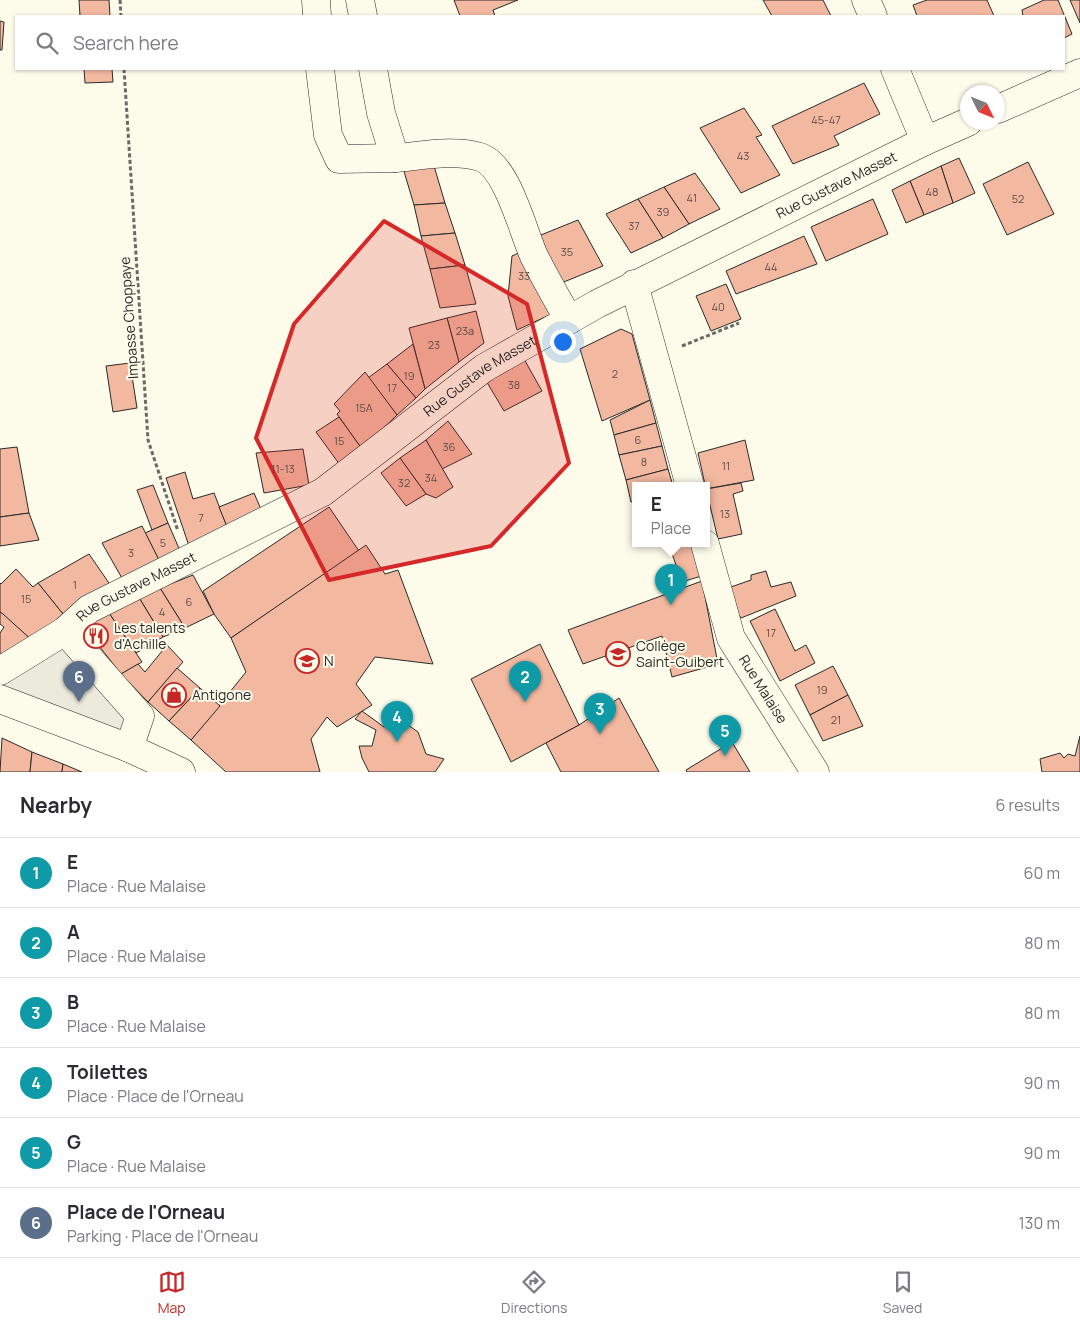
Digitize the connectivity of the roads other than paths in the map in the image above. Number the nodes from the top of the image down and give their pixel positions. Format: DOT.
graph roads {
  1 [pos="316,0"];
  2 [pos="360,0"];
  3 [pos="866,0"];
  4 [pos="317,15"];
  5 [pos="363,15"];
  6 [pos="873,15"];
  7 [pos="320,70"];
  8 [pos="373,70"];
  9 [pos="895,70"];
  10 [pos="1080,73"];
  11 [pos="1005,106"];
  12 [pos="960,126"];
  13 [pos="925,141"];
  14 [pos="395,158"];
  15 [pos="634,284"];
  16 [pos="569,320"];
  17 [pos="689,482"];
  18 [pos="706,547"];
  19 [pos="65,632"];
  20 [pos="0,671"];
  21 [pos="0,699"];
  22 [pos="128,748"];
  23 [pos="181,772"];
  24 [pos="815,772"];
  1 -- 4 [label="street"];
  2 -- 5 [label="street"];
  3 -- 6 [label="street"];
  7 -- 14 [label="street"];
  8 -- 14 [label="street"];
  9 -- 13 [label="street"];
  10 -- 11 [label="street"];
  12 -- 13 [label="street, Rue Gustave Masset"];
  13 -- 15 [label="street, Rue Gustave Masset"];
  14 -- 16 [label="street"];
  15 -- 16 [label="street, Rue Gustave Masset"];
  15 -- 17 [label="street"];
  16 -- 19 [label="street, Rue Gustave Masset"];
  18 -- 24 [label="street, Rue Malaise"];
  19 -- 20 [label="street, Rue Gustave Masset"];
  19 -- 22 [label="street"];
  21 -- 22 [label="street"];
  22 -- 23 [label="street"];
}
